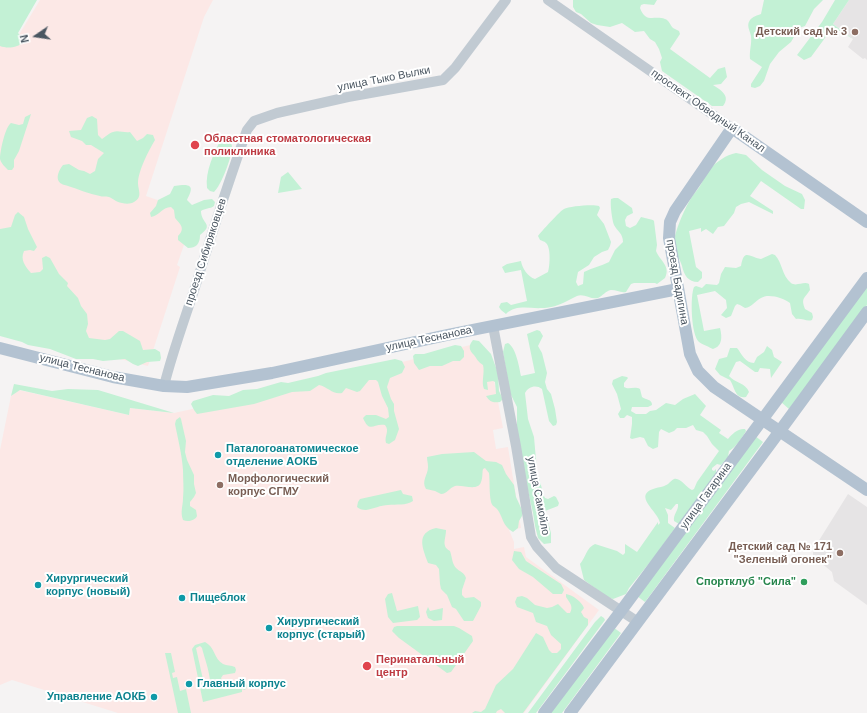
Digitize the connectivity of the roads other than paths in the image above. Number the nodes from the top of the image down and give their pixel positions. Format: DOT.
graph roads {
  1 [pos="506,0"];
  2 [pos="548,0"];
  3 [pos="254,121"];
  4 [pos="732,128"];
  5 [pos="867,222"];
  6 [pos="867,278"];
  7 [pos="678,289"];
  8 [pos="867,312"];
  9 [pos="493,326"];
  10 [pos="0,348"];
  11 [pos="164,386"];
  12 [pos="762,420"];
  13 [pos="780,431"];
  14 [pos="867,490"];
  15 [pos="621,611"];
  16 [pos="638,622"];
  17 [pos="544,713"];
  18 [pos="570,713"];
  1 -- 3 [label="street, улица Тыко Вылки"];
  2 -- 4 [label="street, проспект Обводный Канал"];
  3 -- 11 [label="street, проезд Сибиряковцев"];
  4 -- 5 [label="main road, проспект Обводный Канал"];
  4 -- 7 [label="main road, проезд Бадигина"];
  6 -- 12 [label="main road, улица Гагарина"];
  7 -- 9 [label="main road, улица Теснанова"];
  7 -- 12 [label="main road, проезд Бадигина"];
  8 -- 13 [label="main road, улица Гагарина"];
  9 -- 11 [label="main road, улица Теснанова"];
  9 -- 15 [label="street, улица Самойло"];
  10 -- 11 [label="main road, улица Теснанова"];
  12 -- 13 [label="main road, проезд Бадигина"];
  12 -- 15 [label="main road, улица Гагарина"];
  13 -- 14 [label="main road, проезд Бадигина"];
  13 -- 16 [label="main road, улица Гагарина"];
  15 -- 16 [label="street, улица Самойло"];
  15 -- 17 [label="main road, улица Гагарина"];
  16 -- 18 [label="main road, улица Гагарина"];
}
